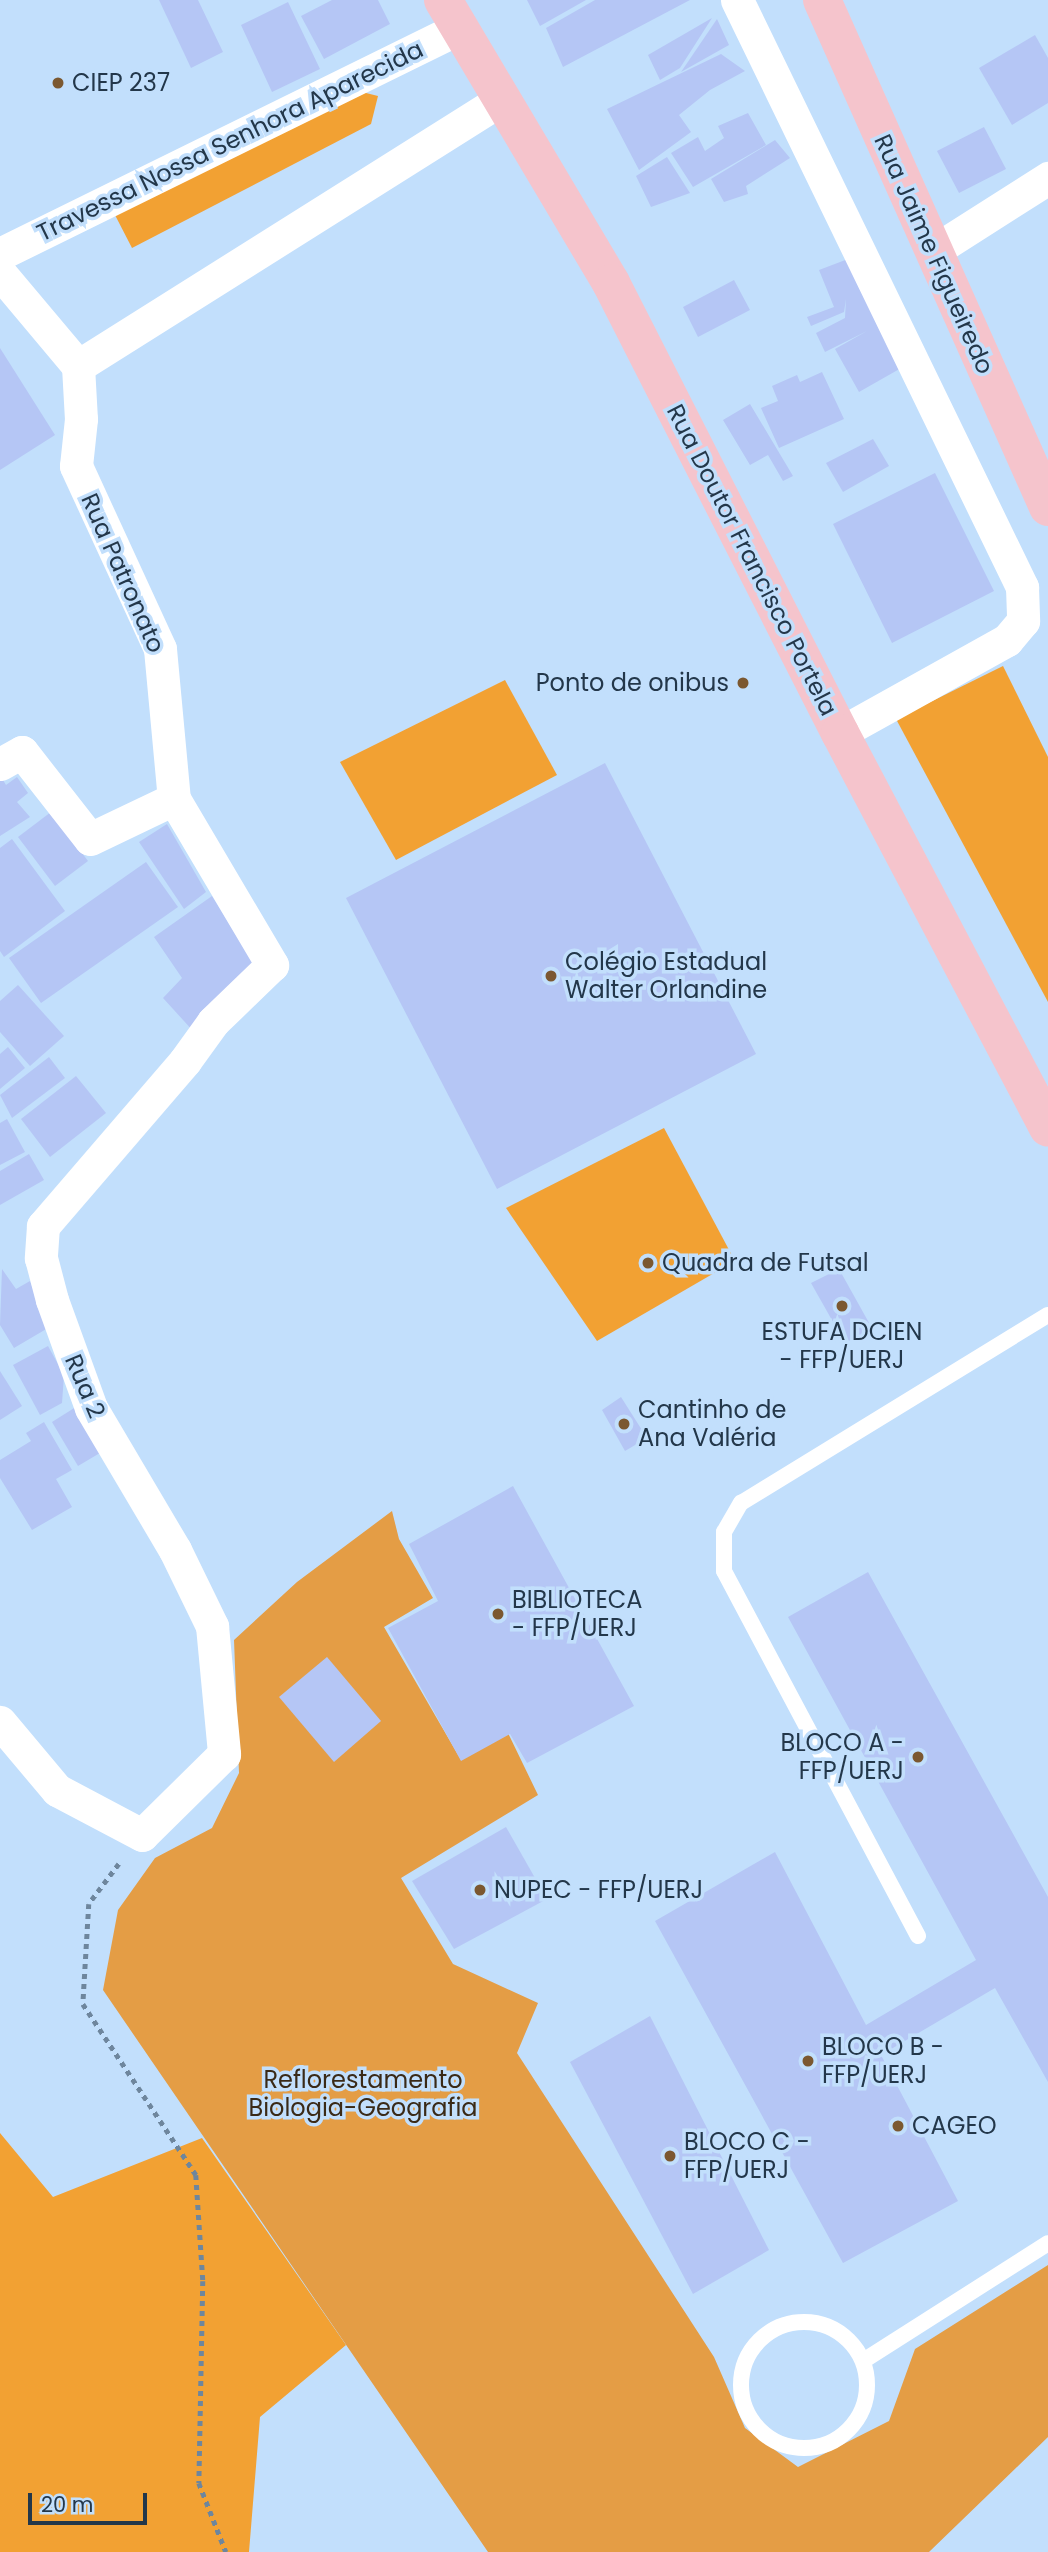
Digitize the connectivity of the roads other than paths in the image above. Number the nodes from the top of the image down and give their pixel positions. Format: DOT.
graph roads {
  1 [pos="737,0"];
  2 [pos="822,0"];
  3 [pos="451,14"];
  4 [pos="500,100"];
  5 [pos="1048,178"];
  6 [pos="932,251"];
  7 [pos="0,254"];
  8 [pos="0,273"];
  9 [pos="78,366"];
  10 [pos="1048,507"];
  11 [pos="840,733"];
  12 [pos="0,764"];
  13 [pos="174,799"];
  14 [pos="272,965"];
  15 [pos="1048,1127"];
  16 [pos="1048,1315"];
  17 [pos="0,1722"];
  18 [pos="918,1936"];
  19 [pos="1048,2243"];
  20 [pos="863,2361"];
  1 -- 11 [label="street"];
  2 -- 6 [label="main road, Rua Jaime Figueiredo"];
  3 -- 4 [label="main road, Rua Doutor Francisco Portela"];
  3 -- 7 [label="street, Travessa Nossa Senhora Aparecida"];
  4 -- 9 [label="street"];
  4 -- 11 [label="main road, Rua Doutor Francisco Portela"];
  5 -- 6 [label="street"];
  6 -- 10 [label="main road, Rua Jaime Figueiredo"];
  8 -- 9 [label="street"];
  9 -- 13 [label="street, Rua Patronato"];
  11 -- 15 [label="main road, Rua Doutor Francisco Portela"];
  12 -- 13 [label="street"];
  13 -- 14 [label="street, Rua Patronato"];
  14 -- 17 [label="street, Rua 2"];
  16 -- 18 [label="lane"];
  19 -- 20 [label="lane"];
  20 -- 20 [label="lane"];
}
